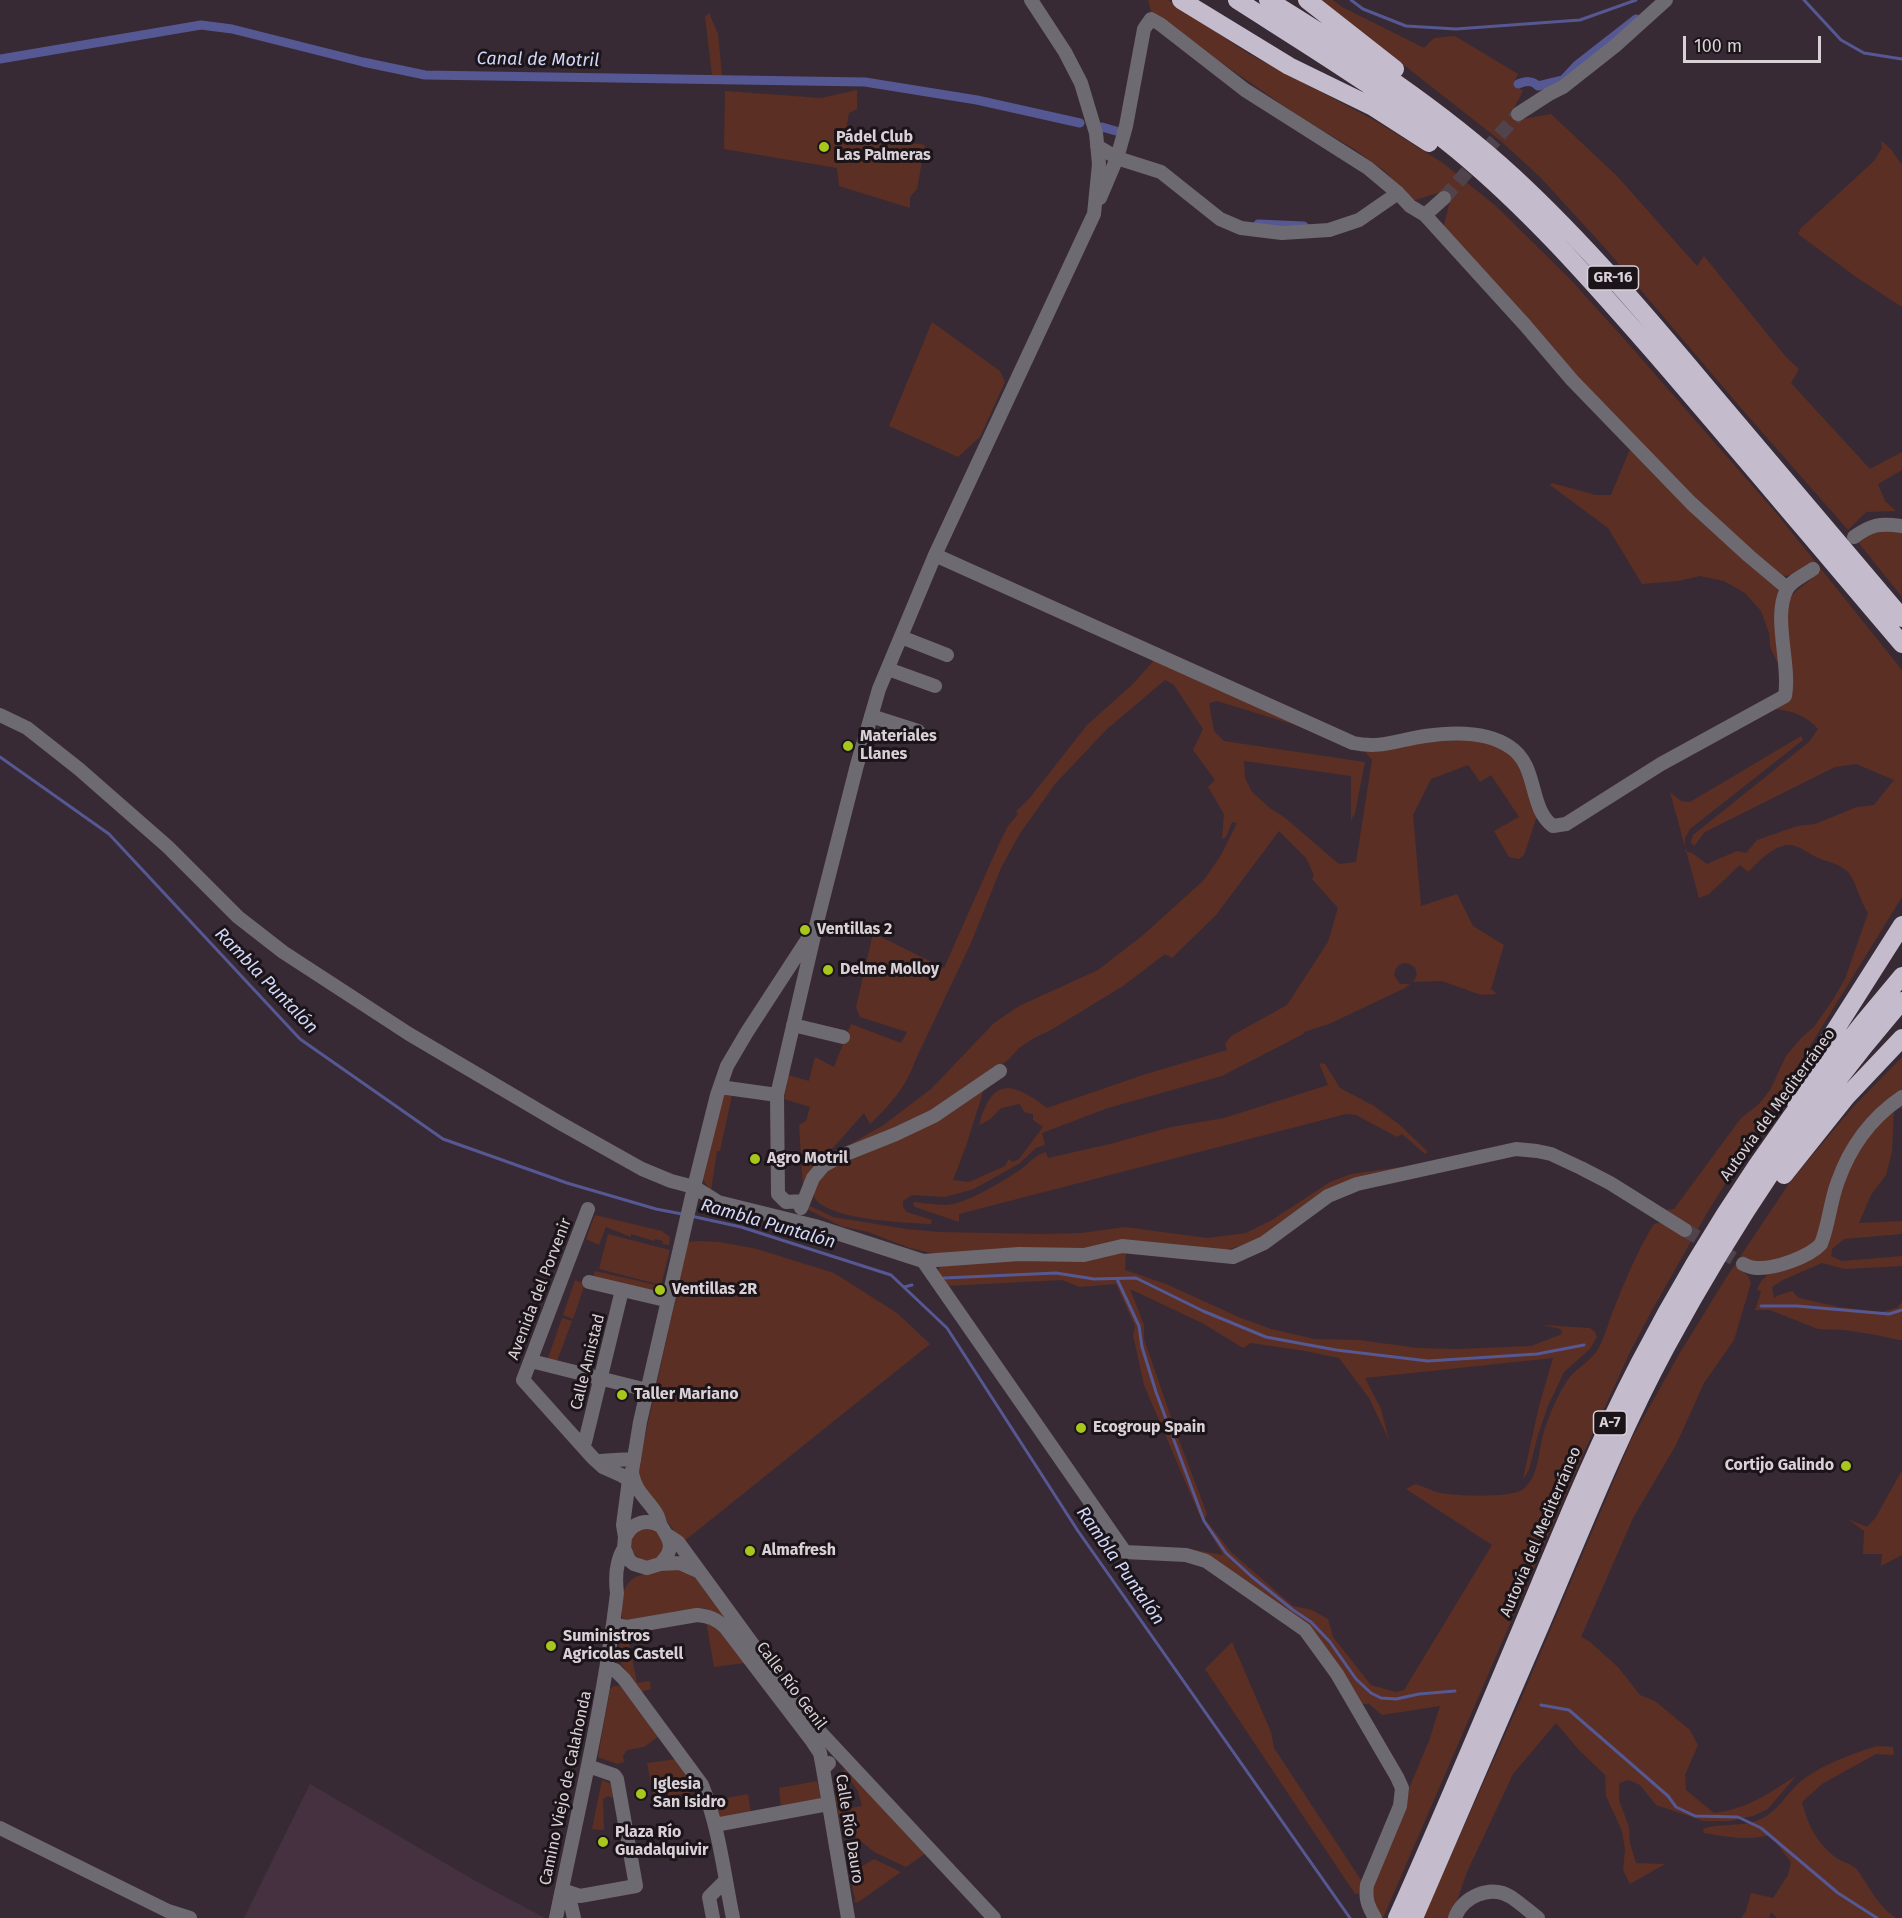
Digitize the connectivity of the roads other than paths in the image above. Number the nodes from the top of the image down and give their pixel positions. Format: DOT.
graph roads {
  1 [pos="1031,0"];
  2 [pos="1181,0"];
  3 [pos="1236,0"];
  4 [pos="1268,0"];
  5 [pos="1307,0"];
  6 [pos="1666,0"];
  7 [pos="1518,114"];
  8 [pos="1469,139"];
  9 [pos="1097,146"];
  10 [pos="1117,158"];
  11 [pos="1398,193"];
  12 [pos="1444,198"];
  13 [pos="1521,207"];
  14 [pos="1094,214"];
  15 [pos="1425,215"];
  16 [pos="1902,526"];
  17 [pos="1854,537"];
  18 [pos="935,555"];
  19 [pos="1813,569"];
  20 [pos="1787,588"];
  21 [pos="1902,618"];
  22 [pos="901,637"];
  23 [pos="1902,644"];
  24 [pos="947,655"];
  25 [pos="888,669"];
  26 [pos="935,686"];
  27 [pos="0,715"];
  28 [pos="871,716"];
  29 [pos="918,731"];
  30 [pos="1902,925"];
  31 [pos="816,926"];
  32 [pos="1902,976"];
  33 [pos="1902,1001"];
  34 [pos="792,1025"];
  35 [pos="843,1036"];
  36 [pos="1902,1038"];
  37 [pos="1000,1071"];
  38 [pos="720,1088"];
  39 [pos="777,1095"];
  40 [pos="1902,1097"];
  41 [pos="1752,1171"];
  42 [pos="693,1191"];
  43 [pos="804,1201"];
  44 [pos="588,1209"];
  45 [pos="795,1220"];
  46 [pos="1685,1230"];
  47 [pos="923,1261"];
  48 [pos="1743,1264"];
  49 [pos="1713,1265"];
  50 [pos="588,1282"];
  51 [pos="622,1290"];
  52 [pos="661,1299"];
  53 [pos="531,1361"];
  54 [pos="601,1378"];
  55 [pos="647,1390"];
  56 [pos="585,1443"];
  57 [pos="595,1460"];
  58 [pos="631,1470"];
  59 [pos="665,1531"];
  60 [pos="624,1542"];
  61 [pos="660,1564"];
  62 [pos="640,1567"];
  63 [pos="698,1571"];
  64 [pos="617,1593"];
  65 [pos="729,1623"];
  66 [pos="613,1624"];
  67 [pos="607,1668"];
  68 [pos="840,1754"];
  69 [pos="588,1766"];
  70 [pos="823,1769"];
  71 [pos="828,1804"];
  72 [pos="715,1825"];
  73 [pos="0,1828"];
  74 [pos="726,1880"];
  75 [pos="562,1890"];
  76 [pos="1403,1917"];
  77 [pos="190,1918"];
  78 [pos="556,1918"];
  79 [pos="713,1918"];
  80 [pos="733,1918"];
  81 [pos="848,1918"];
  82 [pos="994,1918"];
  83 [pos="1376,1918"];
  84 [pos="1455,1918"];
  85 [pos="1538,1918"];
  1 -- 9 [label="street"];
  2 -- 13 [label="highway"];
  3 -- 13 [label="highway, GR-16"];
  4 -- 8 [label="highway, GR-16"];
  5 -- 8 [label="highway"];
  6 -- 7 [label="street"];
  8 -- 21 [label="highway, GR-16"];
  9 -- 10 [label="street"];
  9 -- 14 [label="street"];
  10 -- 11 [label="street"];
  10 -- 11 [label="street"];
  10 -- 14 [label="street"];
  11 -- 15 [label="street"];
  12 -- 15 [label="street"];
  13 -- 23 [label="highway, GR-16"];
  14 -- 18 [label="street"];
  15 -- 20 [label="street"];
  16 -- 17 [label="street"];
  18 -- 20 [label="street"];
  18 -- 22 [label="street"];
  19 -- 20 [label="street"];
  22 -- 24 [label="street"];
  22 -- 25 [label="street"];
  25 -- 26 [label="street"];
  25 -- 28 [label="street"];
  27 -- 42 [label="street"];
  28 -- 29 [label="street"];
  28 -- 31 [label="street"];
  30 -- 41 [label="highway"];
  31 -- 34 [label="street"];
  31 -- 38 [label="street, Camino Viejo de Calahonda"];
  32 -- 41 [label="highway, Autovía del Mediterráneo / A-7"];
  33 -- 49 [label="highway, Autovía del Mediterráneo / A-7"];
  34 -- 35 [label="street"];
  34 -- 39 [label="street"];
  36 -- 49 [label="highway"];
  37 -- 43 [label="street"];
  38 -- 39 [label="street"];
  38 -- 42 [label="street, Camino Viejo de Calahonda"];
  39 -- 43 [label="street"];
  40 -- 48 [label="street"];
  41 -- 76 [label="highway, Autovía del Mediterráneo / A-7"];
  42 -- 45 [label="street"];
  42 -- 55 [label="street, Camino Viejo de Calahonda"];
  43 -- 45 [label="street"];
  44 -- 53 [label="street, Avenida del Porvenir"];
  45 -- 47 [label="street"];
  46 -- 47 [label="street"];
  47 -- 83 [label="street"];
  49 -- 76 [label="highway, Autovía del Mediterráneo / A-7"];
  50 -- 51 [label="street"];
  51 -- 52 [label="street"];
  51 -- 54 [label="street, Calle Amistad"];
  53 -- 54 [label="street"];
  53 -- 57 [label="street, Avenida del Porvenir"];
  54 -- 55 [label="street"];
  54 -- 56 [label="street, Calle Amistad"];
  55 -- 58 [label="street, Camino Viejo de Calahonda"];
  57 -- 58 [label="street"];
  57 -- 58 [label="street"];
  58 -- 59 [label="street"];
  58 -- 60 [label="street, Camino Viejo de Calahonda"];
  59 -- 60 [label="street"];
  59 -- 61 [label="street"];
  59 -- 63 [label="street"];
  60 -- 62 [label="street"];
  60 -- 64 [label="street, Camino Viejo de Calahonda"];
  61 -- 62 [label="street"];
  61 -- 63 [label="street"];
  62 -- 64 [label="street"];
  63 -- 65 [label="street"];
  64 -- 66 [label="street, Camino Viejo de Calahonda"];
  65 -- 66 [label="street, Calle Río Genil"];
  65 -- 68 [label="street"];
  65 -- 70 [label="street, Calle Río Genil"];
  66 -- 67 [label="street, Camino Viejo de Calahonda"];
  67 -- 69 [label="street, Camino Viejo de Calahonda"];
  67 -- 72 [label="street"];
  68 -- 70 [label="street, Calle Río Dauro"];
  68 -- 82 [label="street"];
  69 -- 75 [label="street, Camino Viejo de Calahonda"];
  69 -- 75 [label="street"];
  70 -- 71 [label="street, Calle Río Dauro"];
  71 -- 72 [label="street"];
  71 -- 81 [label="street, Calle Río Dauro"];
  72 -- 74 [label="street"];
  73 -- 77 [label="street"];
  74 -- 79 [label="street"];
  74 -- 80 [label="street"];
  75 -- 78 [label="street, Camino Viejo de Calahonda"];
  84 -- 85 [label="street"];
}
